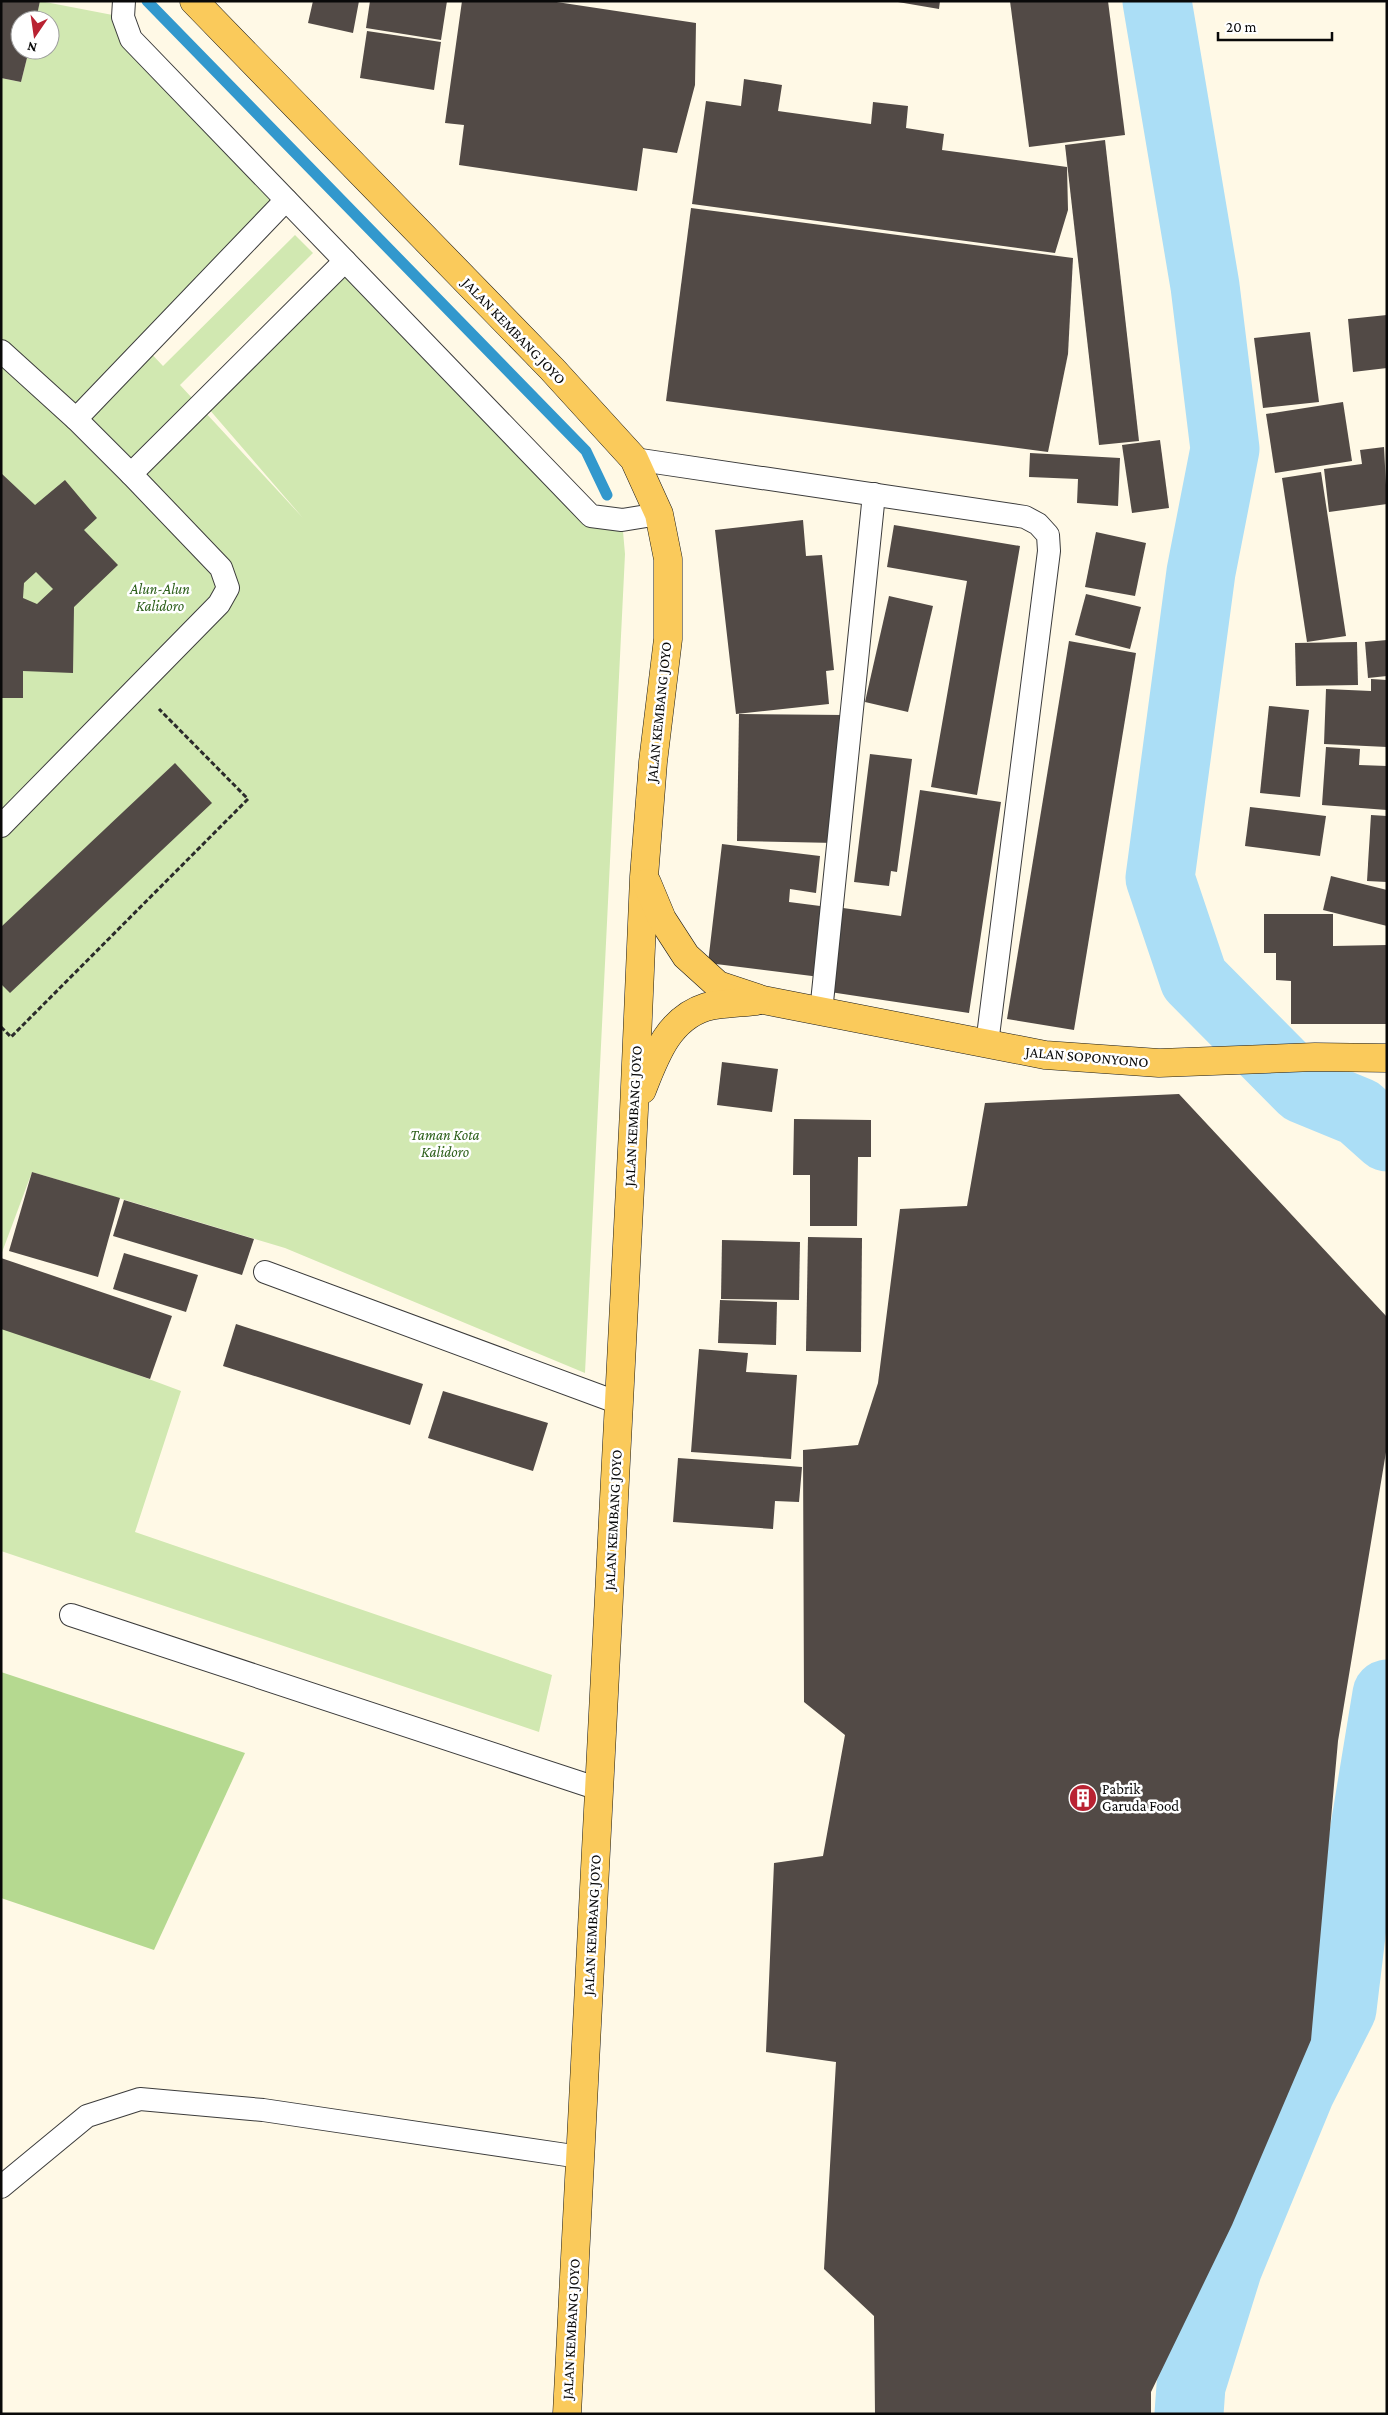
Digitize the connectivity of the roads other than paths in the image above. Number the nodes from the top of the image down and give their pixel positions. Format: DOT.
graph roads {
  1 [pos="124,1"];
  2 [pos="194,1"];
  3 [pos="286,200"];
  4 [pos="345,261"];
  5 [pos="1,351"];
  6 [pos="76,419"];
  7 [pos="634,459"];
  8 [pos="131,474"];
  9 [pos="874,494"];
  10 [pos="659,514"];
  11 [pos="1,826"];
  12 [pos="644,877"];
  13 [pos="763,1000"];
  14 [pos="821,1012"];
  15 [pos="987,1044"];
  16 [pos="1387,1058"];
  17 [pos="634,1110"];
  18 [pos="265,1272"];
  19 [pos="618,1404"];
  20 [pos="71,1615"];
  21 [pos="599,1788"];
  22 [pos="580,2157"];
  23 [pos="1,2186"];
  24 [pos="567,2414"];
  1 -- 3 [label="lane"];
  2 -- 7 [label="main road, JALAN KEMBANG JOYO"];
  3 -- 4 [label="lane"];
  3 -- 6 [label="lane"];
  4 -- 8 [label="lane"];
  4 -- 10 [label="lane"];
  5 -- 6 [label="lane"];
  6 -- 8 [label="lane"];
  7 -- 9 [label="lane"];
  7 -- 10 [label="main road, JALAN KEMBANG JOYO"];
  8 -- 11 [label="lane"];
  9 -- 14 [label="lane"];
  9 -- 15 [label="lane"];
  10 -- 12 [label="main road, JALAN KEMBANG JOYO"];
  12 -- 13 [label="main road"];
  12 -- 17 [label="main road, JALAN KEMBANG JOYO"];
  13 -- 14 [label="main road, JALAN SOPONYONO"];
  13 -- 17 [label="main road"];
  14 -- 15 [label="main road, JALAN SOPONYONO"];
  15 -- 16 [label="main road, JALAN SOPONYONO"];
  17 -- 19 [label="main road, JALAN KEMBANG JOYO"];
  18 -- 19 [label="lane"];
  19 -- 21 [label="main road, JALAN KEMBANG JOYO"];
  20 -- 21 [label="lane"];
  21 -- 22 [label="main road, JALAN KEMBANG JOYO"];
  22 -- 23 [label="lane"];
  22 -- 24 [label="main road, JALAN KEMBANG JOYO"];
}
